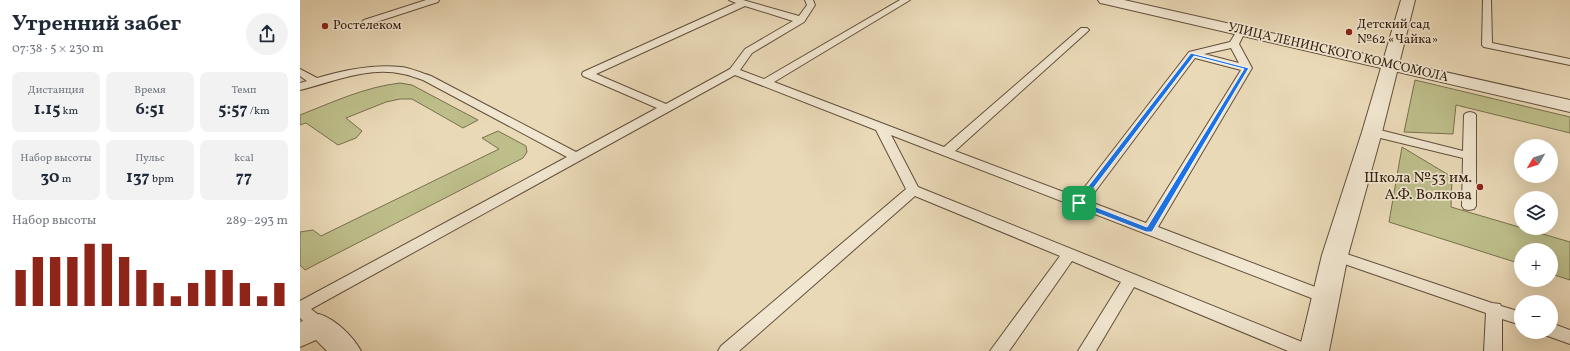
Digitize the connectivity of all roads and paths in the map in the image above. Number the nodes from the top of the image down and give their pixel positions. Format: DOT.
graph roads {
  1 [pos="435,0"];
  2 [pos="732,0"];
  3 [pos="808,0"];
  4 [pos="906,0"];
  5 [pos="1105,0"];
  6 [pos="1408,0"];
  7 [pos="1487,0"];
  8 [pos="744,3"];
  9 [pos="801,20"];
  10 [pos="367,22"];
  11 [pos="1084,30"];
  12 [pos="1237,38"];
  13 [pos="1193,54"];
  14 [pos="1570,62"];
  15 [pos="1390,65"];
  16 [pos="1247,68"];
  17 [pos="734,71"];
  18 [pos="300,72"];
  19 [pos="315,81"];
  20 [pos="764,83"];
  21 [pos="300,87"];
  22 [pos="1570,106"];
  23 [pos="666,108"];
  24 [pos="1470,115"];
  25 [pos="881,128"];
  26 [pos="1372,132"];
  27 [pos="946,152"];
  28 [pos="1469,156"];
  29 [pos="576,157"];
  30 [pos="912,190"];
  31 [pos="1079,203"];
  32 [pos="1469,206"];
  33 [pos="1149,230"];
  34 [pos="1069,254"];
  35 [pos="1335,255"];
  36 [pos="1131,279"];
  37 [pos="1325,297"];
  38 [pos="1494,308"];
  39 [pos="1514,315"];
  40 [pos="305,319"];
  41 [pos="1558,333"];
  42 [pos="1570,337"];
  43 [pos="346,351"];
  44 [pos="727,351"];
  45 [pos="999,351"];
  46 [pos="1087,351"];
  47 [pos="1306,351"];
  48 [pos="1314,351"];
  49 [pos="1493,351"];
  1 -- 10 [label="lane"];
  2 -- 8 [label="lane"];
  3 -- 9 [label="lane"];
  4 -- 20 [label="lane"];
  5 -- 12 [label="street, УЛИЦА ЛЕНИНСКОГО КОМСОМОЛА"];
  6 -- 15 [label="street"];
  7 -- 14 [label="lane"];
  8 -- 9 [label="lane"];
  8 -- 23 [label="lane"];
  9 -- 17 [label="lane"];
  11 -- 27 [label="lane"];
  12 -- 13 [label="lane"];
  12 -- 15 [label="street, УЛИЦА ЛЕНИНСКОГО КОМСОМОЛА"];
  12 -- 16 [label="lane"];
  13 -- 16 [label="lane"];
  13 -- 31 [label="lane"];
  15 -- 22 [label="street, УЛИЦА ЛЕНИНСКОГО КОМСОМОЛА"];
  15 -- 26 [label="street"];
  16 -- 33 [label="lane"];
  17 -- 20 [label="lane"];
  17 -- 23 [label="lane"];
  18 -- 19 [label="lane"];
  19 -- 21 [label="lane"];
  19 -- 29 [label="lane"];
  20 -- 25 [label="lane"];
  23 -- 29 [label="lane"];
  24 -- 28 [label="lane"];
  25 -- 27 [label="lane"];
  25 -- 30 [label="lane"];
  26 -- 28 [label="lane"];
  26 -- 35 [label="street"];
  27 -- 31 [label="lane"];
  28 -- 32 [label="lane"];
  29 -- 40 [label="lane"];
  30 -- 34 [label="lane"];
  30 -- 44 [label="lane"];
  31 -- 33 [label="lane"];
  33 -- 37 [label="lane"];
  34 -- 36 [label="lane"];
  34 -- 45 [label="lane"];
  35 -- 37 [label="street"];
  35 -- 38 [label="lane"];
  36 -- 46 [label="lane"];
  36 -- 47 [label="lane"];
  37 -- 48 [label="street"];
  38 -- 39 [label="lane"];
  38 -- 49 [label="lane"];
  40 -- 43 [label="street"];
  41 -- 42 [label="lane"];
}
